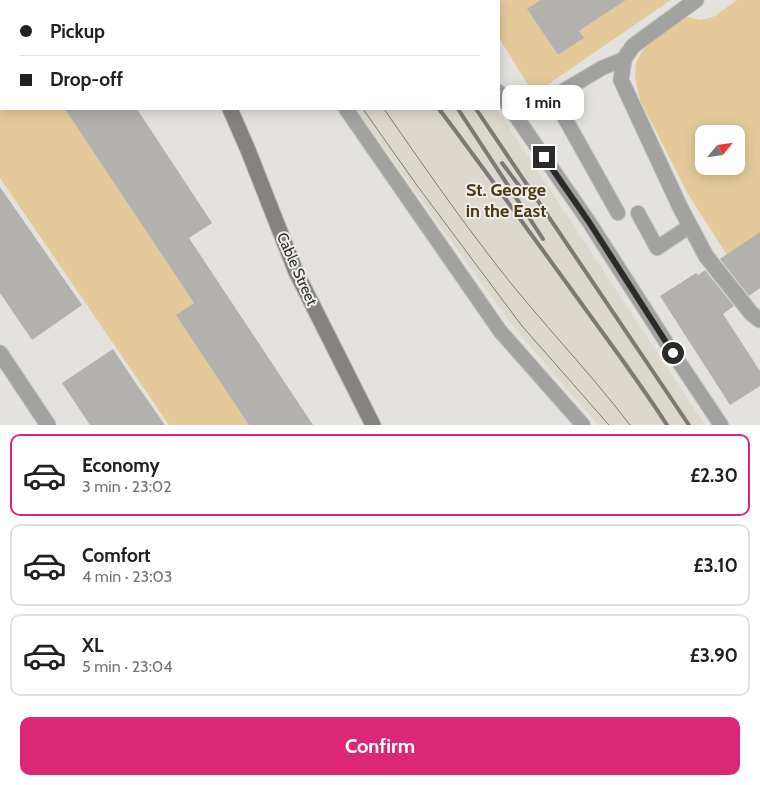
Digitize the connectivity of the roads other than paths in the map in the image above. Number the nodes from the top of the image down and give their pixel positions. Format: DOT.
graph roads {
  1 [pos="696,0"];
  2 [pos="624,59"];
  3 [pos="500,93"];
  4 [pos="230,110"];
  5 [pos="347,110"];
  6 [pos="618,213"];
  7 [pos="638,213"];
  8 [pos="690,226"];
  9 [pos="760,320"];
  10 [pos="0,353"];
  11 [pos="48,425"];
  12 [pos="373,425"];
  13 [pos="583,425"];
  14 [pos="721,425"];
  1 -- 2 [label="street"];
  2 -- 6 [label="lane"];
  2 -- 8 [label="street"];
  3 -- 14 [label="lane"];
  4 -- 12 [label="main road, Cable Street"];
  5 -- 13 [label="lane"];
  7 -- 8 [label="lane"];
  8 -- 9 [label="street"];
  10 -- 11 [label="street"];
}
